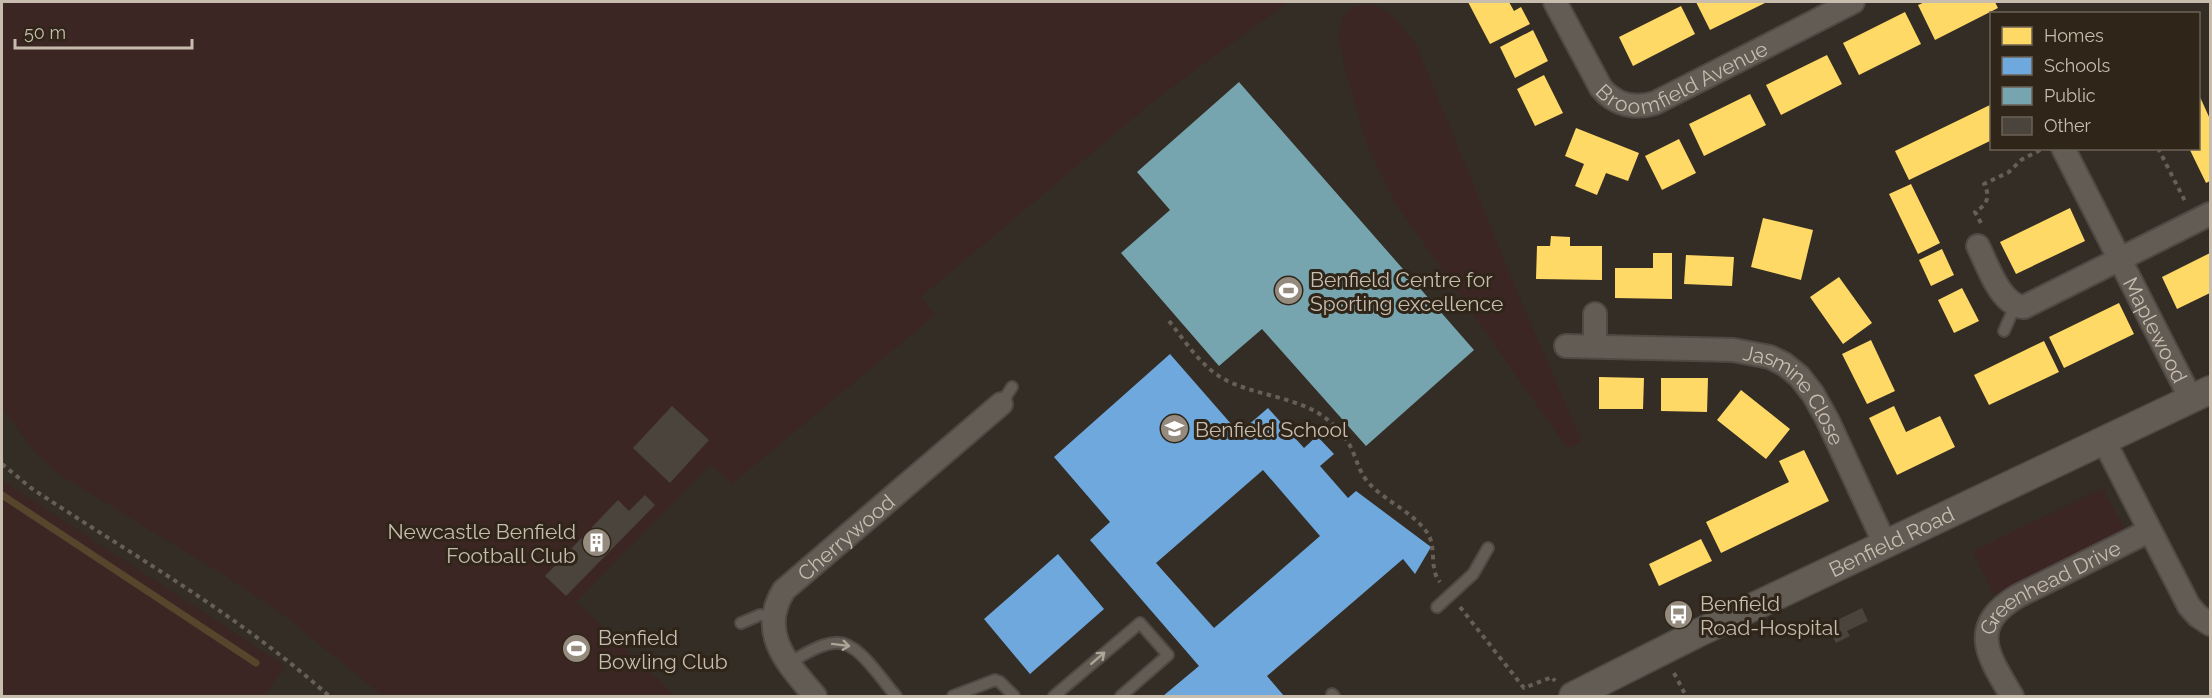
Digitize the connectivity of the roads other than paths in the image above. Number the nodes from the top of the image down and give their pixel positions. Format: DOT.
graph roads {
  1 [pos="1555,2"];
  2 [pos="1853,2"];
  3 [pos="2064,150"];
  4 [pos="2203,218"];
  5 [pos="1978,246"];
  6 [pos="2121,260"];
  7 [pos="2015,306"];
  8 [pos="1594,314"];
  9 [pos="2004,331"];
  10 [pos="1566,346"];
  11 [pos="1595,346"];
  12 [pos="1006,395"];
  13 [pos="2201,395"];
  14 [pos="2104,441"];
  15 [pos="2149,531"];
  16 [pos="1886,544"];
  17 [pos="1488,548"];
  18 [pos="1437,607"];
  19 [pos="774,616"];
  20 [pos="741,623"];
  21 [pos="2211,624"];
  22 [pos="788,663"];
  23 [pos="976,688"];
  24 [pos="1565,692"];
  25 [pos="2004,694"];
  26 [pos="814,696"];
  27 [pos="896,696"];
  28 [pos="953,696"];
  29 [pos="967,696"];
  30 [pos="1014,696"];
  31 [pos="1054,696"];
  32 [pos="1121,696"];
  1 -- 2 [label="street, Broomfield Avenue"];
  3 -- 6 [label="street, Maplewood"];
  4 -- 6 [label="street, Maplewood"];
  5 -- 7 [label="street"];
  6 -- 7 [label="street, Maplewood"];
  6 -- 13 [label="street, Maplewood"];
  7 -- 9 [label="lane"];
  8 -- 11 [label="street"];
  10 -- 11 [label="street, Jasmine Close"];
  11 -- 16 [label="street, Jasmine Close"];
  12 -- 19 [label="street, Cherrywood"];
  13 -- 14 [label="street, Benfield Road"];
  14 -- 15 [label="street, Greenhead Drive"];
  14 -- 16 [label="street, Benfield Road"];
  15 -- 21 [label="street, Greenhead Drive"];
  15 -- 25 [label="street, Greenhead Drive"];
  16 -- 24 [label="street, Benfield Road"];
  17 -- 18 [label="lane"];
  19 -- 20 [label="lane"];
  19 -- 22 [label="street"];
  22 -- 26 [label="street"];
  22 -- 27 [label="lane, one-way"];
  23 -- 28 [label="lane"];
  23 -- 29 [label="lane"];
  23 -- 30 [label="lane"];
  31 -- 32 [label="lane, one-way"];
}
